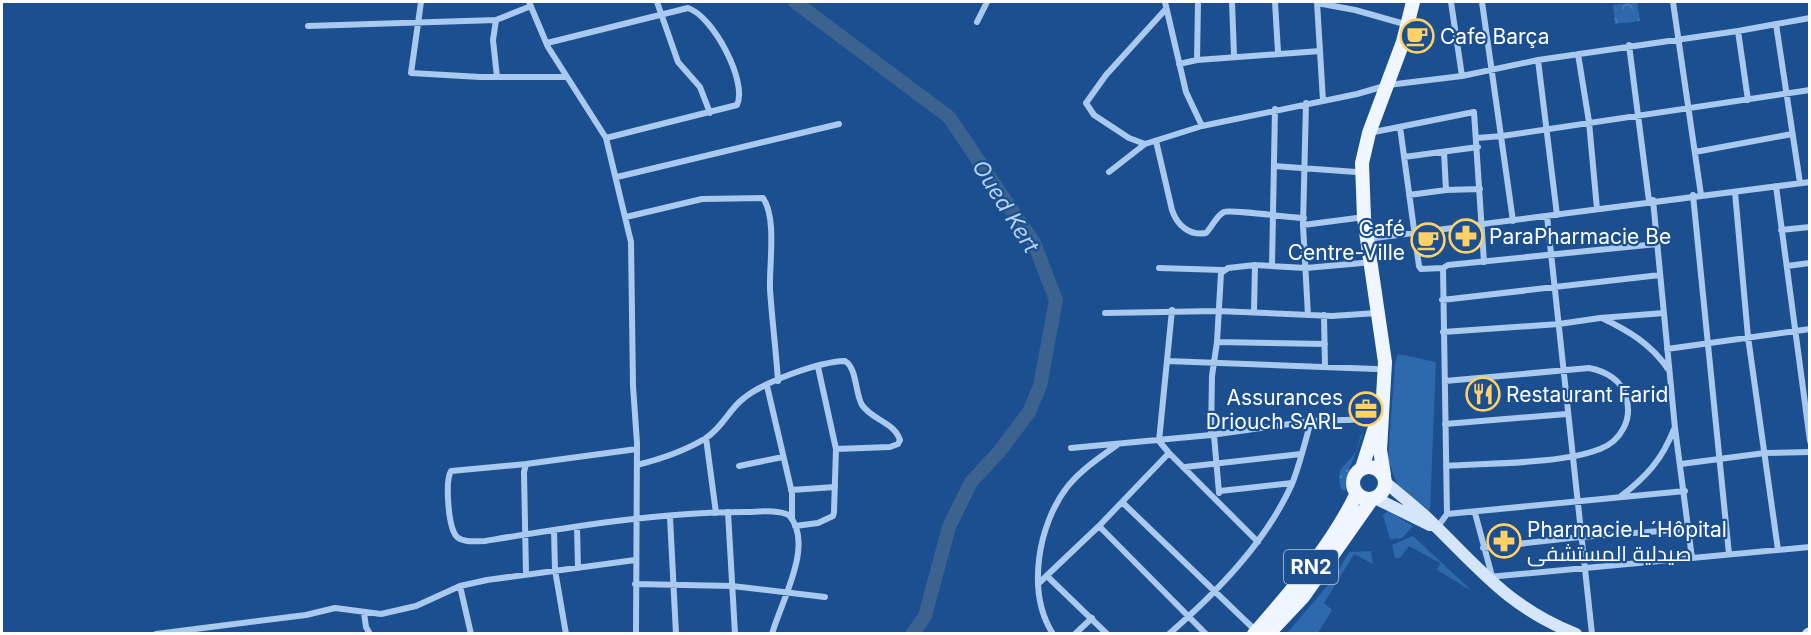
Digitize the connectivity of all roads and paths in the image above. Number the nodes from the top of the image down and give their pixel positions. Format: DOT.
graph roads {
  1 [pos="421,2"];
  2 [pos="657,2"];
  3 [pos="684,2"];
  4 [pos="987,2"];
  5 [pos="1165,2"];
  6 [pos="1198,2"];
  7 [pos="1232,2"];
  8 [pos="1275,2"];
  9 [pos="1317,2"];
  10 [pos="1355,2"];
  11 [pos="1404,2"];
  12 [pos="1413,2"];
  13 [pos="1451,2"];
  14 [pos="1482,2"];
  15 [pos="1672,2"];
  16 [pos="530,4"];
  17 [pos="688,8"];
  18 [pos="1165,10"];
  19 [pos="1355,10"];
  20 [pos="660,15"];
  21 [pos="1809,18"];
  22 [pos="496,20"];
  23 [pos="977,22"];
  24 [pos="418,24"];
  25 [pos="1405,24"];
  26 [pos="1776,24"];
  27 [pos="308,26"];
  28 [pos="1738,31"];
  29 [pos="1679,39"];
  30 [pos="547,43"];
  31 [pos="1629,45"];
  32 [pos="1320,51"];
  33 [pos="1278,52"];
  34 [pos="1578,54"];
  35 [pos="1234,55"];
  36 [pos="1197,60"];
  37 [pos="1538,60"];
  38 [pos="1179,64"];
  39 [pos="1491,69"];
  40 [pos="1462,76"];
  41 [pos="497,77"];
  42 [pos="565,77"];
  43 [pos="1383,87"];
  44 [pos="1809,90"];
  45 [pos="1787,94"];
  46 [pos="1748,100"];
  47 [pos="1323,101"];
  48 [pos="1306,103"];
  49 [pos="1690,108"];
  50 [pos="1275,109"];
  51 [pos="710,113"];
  52 [pos="1639,114"];
  53 [pos="1589,122"];
  54 [pos="838,124"];
  55 [pos="1202,126"];
  56 [pos="1400,127"];
  57 [pos="1547,130"];
  58 [pos="1366,134"];
  59 [pos="1792,134"];
  60 [pos="1502,136"];
  61 [pos="606,138"];
  62 [pos="1477,138"];
  63 [pos="1156,141"];
  64 [pos="1145,144"];
  65 [pos="1478,147"];
  66 [pos="1444,152"];
  67 [pos="1695,152"];
  68 [pos="1404,157"];
  69 [pos="1274,166"];
  70 [pos="1306,168"];
  71 [pos="1109,172"];
  72 [pos="1356,172"];
  73 [pos="617,177"];
  74 [pos="1809,182"];
  75 [pos="1800,183"];
  76 [pos="1776,186"];
  77 [pos="1480,189"];
  78 [pos="1446,190"];
  79 [pos="1735,192"];
  80 [pos="1408,195"];
  81 [pos="1693,195"];
  82 [pos="1701,195"];
  83 [pos="1651,200"];
  84 [pos="1597,209"];
  85 [pos="1557,215"];
  86 [pos="1547,216"];
  87 [pos="626,217"];
  88 [pos="1272,217"];
  89 [pos="1357,218"];
  90 [pos="1303,221"];
  91 [pos="1513,221"];
  92 [pos="1479,224"];
  93 [pos="1809,227"];
  94 [pos="1781,230"];
  95 [pos="1413,231"];
  96 [pos="1364,239"];
  97 [pos="1657,244"];
  98 [pos="1552,254"];
  99 [pos="1484,262"];
  100 [pos="1362,263"];
  101 [pos="1809,263"];
  102 [pos="1255,265"];
  103 [pos="1272,265"];
  104 [pos="1787,266"];
  105 [pos="1159,268"];
  106 [pos="1306,268"];
  107 [pos="1443,268"];
  108 [pos="1222,270"];
  109 [pos="1660,275"];
  110 [pos="1554,287"];
  111 [pos="1442,300"];
  112 [pos="1172,310"];
  113 [pos="1218,311"];
  114 [pos="1254,311"];
  115 [pos="1105,313"];
  116 [pos="1374,313"];
  117 [pos="1664,313"];
  118 [pos="1308,315"];
  119 [pos="1324,315"];
  120 [pos="1600,318"];
  121 [pos="1559,324"];
  122 [pos="1809,330"];
  123 [pos="1443,332"];
  124 [pos="1795,332"];
  125 [pos="1748,337"];
  126 [pos="1218,342"];
  127 [pos="1708,343"];
  128 [pos="1325,344"];
  129 [pos="1667,348"];
  130 [pos="1167,361"];
  131 [pos="1213,362"];
  132 [pos="818,367"];
  133 [pos="1324,367"];
  134 [pos="1376,369"];
  135 [pos="1563,370"];
  136 [pos="1671,372"];
  137 [pos="778,381"];
  138 [pos="1445,381"];
  139 [pos="767,386"];
  140 [pos="1568,414"];
  141 [pos="1377,419"];
  142 [pos="1311,421"];
  143 [pos="1445,424"];
  144 [pos="1675,429"];
  145 [pos="1213,435"];
  146 [pos="706,438"];
  147 [pos="1809,440"];
  148 [pos="1159,441"];
  149 [pos="1117,444"];
  150 [pos="836,448"];
  151 [pos="1071,448"];
  152 [pos="637,449"];
  153 [pos="1809,452"];
  154 [pos="1169,453"];
  155 [pos="1765,453"];
  156 [pos="1301,454"];
  157 [pos="1572,456"];
  158 [pos="783,457"];
  159 [pos="1720,459"];
  160 [pos="1218,463"];
  161 [pos="526,464"];
  162 [pos="1681,464"];
  163 [pos="637,465"];
  164 [pos="739,466"];
  165 [pos="1446,466"];
  166 [pos="1185,467"];
  167 [pos="1362,468"];
  168 [pos="1384,478"];
  169 [pos="1292,483"];
  170 [pos="835,488"];
  171 [pos="791,490"];
  172 [pos="1220,491"];
  173 [pos="1685,491"];
  174 [pos="1357,493"];
  175 [pos="1373,498"];
  176 [pos="1620,498"];
  177 [pos="1216,499"];
  178 [pos="1122,502"];
  179 [pos="1578,503"];
  180 [pos="728,512"];
  181 [pos="716,513"];
  182 [pos="1475,513"];
  183 [pos="1447,514"];
  184 [pos="670,517"];
  185 [pos="792,518"];
  186 [pos="635,519"];
  187 [pos="795,525"];
  188 [pos="1099,526"];
  189 [pos="577,527"];
  190 [pos="1434,528"];
  191 [pos="554,530"];
  192 [pos="1688,530"];
  193 [pos="525,534"];
  194 [pos="1580,537"];
  195 [pos="1258,542"];
  196 [pos="1809,547"];
  197 [pos="1483,548"];
  198 [pos="1778,550"];
  199 [pos="1729,554"];
  200 [pos="1692,558"];
  201 [pos="635,560"];
  202 [pos="578,568"];
  203 [pos="1584,569"];
  204 [pos="555,570"];
  205 [pos="526,574"];
  206 [pos="1048,577"];
  207 [pos="1488,577"];
  208 [pos="1039,583"];
  209 [pos="635,584"];
  210 [pos="672,584"];
  211 [pos="460,586"];
  212 [pos="732,586"];
  213 [pos="1213,591"];
  214 [pos="786,592"];
  215 [pos="825,597"];
  216 [pos="364,613"];
  217 [pos="1189,616"];
  218 [pos="1092,618"];
  219 [pos="156,633"];
  220 [pos="171,633"];
  221 [pos="370,633"];
  222 [pos="471,633"];
  223 [pos="566,633"];
  224 [pos="636,633"];
  225 [pos="676,633"];
  226 [pos="735,633"];
  227 [pos="772,633"];
  228 [pos="1053,633"];
  229 [pos="1076,633"];
  230 [pos="1107,633"];
  231 [pos="1169,633"];
  232 [pos="1206,633"];
  233 [pos="1259,633"];
  234 [pos="1576,633"];
  235 [pos="1592,633"];
  1 -- 24 [label="street"];
  2 -- 20 [label="street"];
  3 -- 17 [label="street"];
  4 -- 23 [label="street"];
  5 -- 18 [label="street"];
  6 -- 36 [label="street"];
  7 -- 35 [label="street"];
  8 -- 33 [label="street"];
  9 -- 19 [label="street"];
  9 -- 32 [label="street"];
  10 -- 19 [label="street"];
  11 -- 25 [label="main road, RN2"];
  12 -- 25 [label="main road, RN2"];
  13 -- 40 [label="street"];
  14 -- 39 [label="street"];
  15 -- 29 [label="street"];
  16 -- 22 [label="street"];
  16 -- 30 [label="street"];
  17 -- 20 [label="street"];
  17 -- 51 [label="street"];
  18 -- 38 [label="street"];
  18 -- 64 [label="street"];
  19 -- 25 [label="street"];
  20 -- 30 [label="street"];
  20 -- 51 [label="street"];
  21 -- 26 [label="street"];
  22 -- 24 [label="street"];
  22 -- 41 [label="street"];
  24 -- 27 [label="street"];
  24 -- 41 [label="street"];
  25 -- 43 [label="main road, RN2"];
  26 -- 28 [label="street"];
  26 -- 45 [label="street"];
  28 -- 29 [label="street"];
  28 -- 46 [label="street"];
  29 -- 31 [label="street"];
  29 -- 49 [label="street"];
  30 -- 42 [label="street"];
  31 -- 34 [label="street"];
  31 -- 52 [label="street"];
  32 -- 33 [label="street"];
  32 -- 47 [label="street"];
  33 -- 35 [label="street"];
  34 -- 37 [label="street"];
  34 -- 53 [label="street"];
  35 -- 36 [label="street"];
  36 -- 38 [label="street"];
  37 -- 39 [label="street"];
  37 -- 57 [label="street"];
  38 -- 55 [label="street"];
  39 -- 40 [label="street"];
  39 -- 60 [label="street"];
  40 -- 43 [label="street"];
  41 -- 42 [label="street"];
  42 -- 61 [label="street"];
  43 -- 47 [label="street"];
  43 -- 58 [label="main road, RN2"];
  44 -- 45 [label="street"];
  45 -- 46 [label="street"];
  45 -- 59 [label="street"];
  46 -- 49 [label="street"];
  47 -- 48 [label="street"];
  48 -- 50 [label="street"];
  48 -- 70 [label="street"];
  49 -- 52 [label="street"];
  49 -- 67 [label="street"];
  50 -- 55 [label="street"];
  50 -- 69 [label="street"];
  51 -- 61 [label="street"];
  52 -- 53 [label="street"];
  52 -- 83 [label="street"];
  53 -- 57 [label="street"];
  53 -- 84 [label="street"];
  54 -- 73 [label="street"];
  55 -- 63 [label="street"];
  56 -- 58 [label="street"];
  56 -- 62 [label="street"];
  56 -- 68 [label="street"];
  57 -- 60 [label="street"];
  57 -- 85 [label="street"];
  58 -- 72 [label="main road, RN2"];
  58 -- 96 [label="main road, RN2"];
  59 -- 67 [label="street"];
  59 -- 75 [label="street"];
  60 -- 62 [label="street"];
  60 -- 91 [label="street"];
  61 -- 73 [label="street"];
  62 -- 65 [label="street"];
  63 -- 64 [label="street"];
  63 -- 88 [label="street"];
  64 -- 71 [label="street"];
  65 -- 66 [label="street"];
  65 -- 77 [label="street"];
  66 -- 68 [label="street"];
  66 -- 78 [label="street"];
  67 -- 82 [label="street"];
  68 -- 80 [label="street"];
  69 -- 70 [label="street"];
  69 -- 88 [label="street"];
  70 -- 72 [label="street"];
  70 -- 90 [label="street"];
  72 -- 89 [label="main road, RN2"];
  73 -- 87 [label="street"];
  74 -- 75 [label="street"];
  75 -- 76 [label="street"];
  76 -- 79 [label="street"];
  76 -- 94 [label="street"];
  77 -- 78 [label="street"];
  77 -- 92 [label="street"];
  78 -- 80 [label="street"];
  79 -- 82 [label="street"];
  79 -- 125 [label="street"];
  80 -- 95 [label="street"];
  81 -- 82 [label="street"];
  81 -- 83 [label="street"];
  81 -- 127 [label="street"];
  83 -- 84 [label="street"];
  83 -- 97 [label="street"];
  84 -- 85 [label="street"];
  85 -- 86 [label="street"];
  86 -- 91 [label="street"];
  86 -- 98 [label="street"];
  87 -- 137 [label="street"];
  87 -- 152 [label="street"];
  88 -- 90 [label="street"];
  88 -- 103 [label="street"];
  89 -- 90 [label="street"];
  89 -- 96 [label="main road, RN2"];
  90 -- 106 [label="street"];
  91 -- 92 [label="street"];
  92 -- 95 [label="street"];
  92 -- 99 [label="street"];
  93 -- 94 [label="street"];
  94 -- 104 [label="street"];
  95 -- 96 [label="street"];
  95 -- 107 [label="street"];
  96 -- 100 [label="main road, RN2"];
  96 -- 116 [label="main road, RN2"];
  97 -- 98 [label="street"];
  97 -- 109 [label="street"];
  98 -- 99 [label="street"];
  98 -- 110 [label="street"];
  99 -- 107 [label="street"];
  100 -- 106 [label="street"];
  100 -- 116 [label="main road, RN2"];
  101 -- 104 [label="street"];
  102 -- 103 [label="street"];
  102 -- 108 [label="street"];
  102 -- 114 [label="street"];
  103 -- 106 [label="street"];
  104 -- 124 [label="street"];
  105 -- 108 [label="street"];
  106 -- 118 [label="street"];
  107 -- 111 [label="street"];
  108 -- 113 [label="street"];
  109 -- 110 [label="street"];
  109 -- 117 [label="street"];
  110 -- 111 [label="street"];
  110 -- 121 [label="street"];
  111 -- 123 [label="street"];
  112 -- 113 [label="street"];
  112 -- 115 [label="street"];
  112 -- 130 [label="street"];
  113 -- 114 [label="street"];
  113 -- 126 [label="street"];
  114 -- 118 [label="street"];
  116 -- 119 [label="street"];
  116 -- 134 [label="main road, RN2"];
  116 -- 168 [label="main road, RN2"];
  117 -- 120 [label="street"];
  117 -- 129 [label="street"];
  118 -- 119 [label="street"];
  119 -- 128 [label="street"];
  120 -- 121 [label="street"];
  120 -- 136 [label="street"];
  121 -- 123 [label="street"];
  121 -- 135 [label="street"];
  122 -- 124 [label="street"];
  123 -- 138 [label="street"];
  124 -- 125 [label="street"];
  124 -- 147 [label="street"];
  125 -- 127 [label="street"];
  125 -- 155 [label="street"];
  126 -- 128 [label="street"];
  126 -- 131 [label="street"];
  127 -- 129 [label="street"];
  127 -- 159 [label="street"];
  128 -- 133 [label="street"];
  129 -- 136 [label="street"];
  130 -- 131 [label="street"];
  130 -- 148 [label="street"];
  131 -- 133 [label="street"];
  131 -- 145 [label="street"];
  132 -- 137 [label="street"];
  132 -- 150 [label="street"];
  132 -- 150 [label="street"];
  133 -- 134 [label="street"];
  134 -- 141 [label="main road, RN2"];
  135 -- 138 [label="street"];
  135 -- 140 [label="street"];
  135 -- 157 [label="street"];
  136 -- 144 [label="street"];
  137 -- 139 [label="street"];
  138 -- 143 [label="street"];
  139 -- 146 [label="street"];
  139 -- 158 [label="street"];
  140 -- 143 [label="street"];
  140 -- 157 [label="street"];
  141 -- 142 [label="street"];
  141 -- 167 [label="main road, RN2"];
  142 -- 145 [label="street"];
  142 -- 156 [label="street"];
  143 -- 165 [label="street"];
  144 -- 162 [label="street"];
  144 -- 176 [label="street"];
  145 -- 148 [label="street"];
  145 -- 160 [label="street"];
  146 -- 163 [label="street"];
  146 -- 181 [label="street"];
  148 -- 149 [label="street"];
  148 -- 154 [label="street"];
  149 -- 151 [label="street"];
  149 -- 208 [label="street"];
  150 -- 170 [label="street"];
  152 -- 161 [label="street"];
  152 -- 163 [label="street"];
  153 -- 155 [label="street"];
  154 -- 166 [label="street"];
  154 -- 178 [label="street"];
  155 -- 159 [label="street"];
  155 -- 198 [label="street"];
  156 -- 160 [label="street"];
  156 -- 169 [label="street"];
  157 -- 165 [label="street"];
  157 -- 179 [label="street"];
  158 -- 164 [label="street"];
  158 -- 171 [label="street"];
  159 -- 162 [label="street"];
  159 -- 199 [label="street"];
  160 -- 166 [label="street"];
  160 -- 172 [label="street"];
  161 -- 193 [label="street"];
  161 -- 193 [label="street"];
  162 -- 173 [label="street"];
  163 -- 186 [label="street"];
  165 -- 183 [label="street"];
  166 -- 177 [label="street"];
  167 -- 168 [label="main road"];
  167 -- 174 [label="main road, RN2"];
  168 -- 175 [label="main road, RN2"];
  168 -- 190 [label="main road"];
  169 -- 172 [label="street"];
  169 -- 195 [label="street"];
  170 -- 171 [label="street"];
  170 -- 187 [label="street"];
  171 -- 185 [label="street"];
  172 -- 177 [label="street"];
  173 -- 176 [label="street"];
  173 -- 192 [label="street"];
  174 -- 175 [label="main road"];
  174 -- 233 [label="main road, RN2"];
  175 -- 190 [label="main road"];
  175 -- 233 [label="main road, RN2"];
  176 -- 179 [label="street"];
  177 -- 195 [label="street"];
  178 -- 188 [label="street"];
  178 -- 213 [label="street"];
  179 -- 182 [label="street"];
  179 -- 194 [label="street"];
  180 -- 181 [label="street"];
  180 -- 185 [label="street"];
  180 -- 212 [label="street"];
  181 -- 184 [label="street"];
  182 -- 183 [label="street"];
  182 -- 197 [label="street"];
  183 -- 190 [label="street"];
  184 -- 186 [label="street"];
  184 -- 210 [label="street"];
  185 -- 187 [label="street"];
  186 -- 189 [label="street"];
  186 -- 201 [label="street"];
  187 -- 214 [label="street"];
  188 -- 206 [label="street"];
  188 -- 217 [label="street"];
  189 -- 191 [label="street"];
  189 -- 202 [label="street"];
  190 -- 207 [label="main road"];
  191 -- 193 [label="street"];
  191 -- 204 [label="street"];
  192 -- 194 [label="street"];
  192 -- 200 [label="street"];
  193 -- 205 [label="street"];
  194 -- 197 [label="street"];
  194 -- 203 [label="street"];
  195 -- 213 [label="street"];
  196 -- 198 [label="street"];
  197 -- 207 [label="street"];
  198 -- 199 [label="street"];
  199 -- 200 [label="street"];
  200 -- 203 [label="street"];
  201 -- 202 [label="street"];
  201 -- 209 [label="street"];
  202 -- 204 [label="street"];
  203 -- 207 [label="street"];
  203 -- 235 [label="street"];
  204 -- 205 [label="street"];
  204 -- 223 [label="street"];
  205 -- 211 [label="street"];
  206 -- 208 [label="street"];
  206 -- 218 [label="street"];
  207 -- 234 [label="main road"];
  208 -- 228 [label="street"];
  209 -- 210 [label="street"];
  209 -- 224 [label="street"];
  210 -- 212 [label="street"];
  210 -- 225 [label="street"];
  211 -- 216 [label="street"];
  211 -- 222 [label="street"];
  212 -- 214 [label="street"];
  212 -- 226 [label="street"];
  213 -- 217 [label="street"];
  213 -- 233 [label="street"];
  214 -- 215 [label="street"];
  214 -- 227 [label="street"];
  216 -- 220 [label="street"];
  216 -- 221 [label="street"];
  217 -- 231 [label="street"];
  217 -- 232 [label="street"];
  218 -- 229 [label="street"];
  218 -- 230 [label="street"];
  219 -- 220 [label="street"];
}
